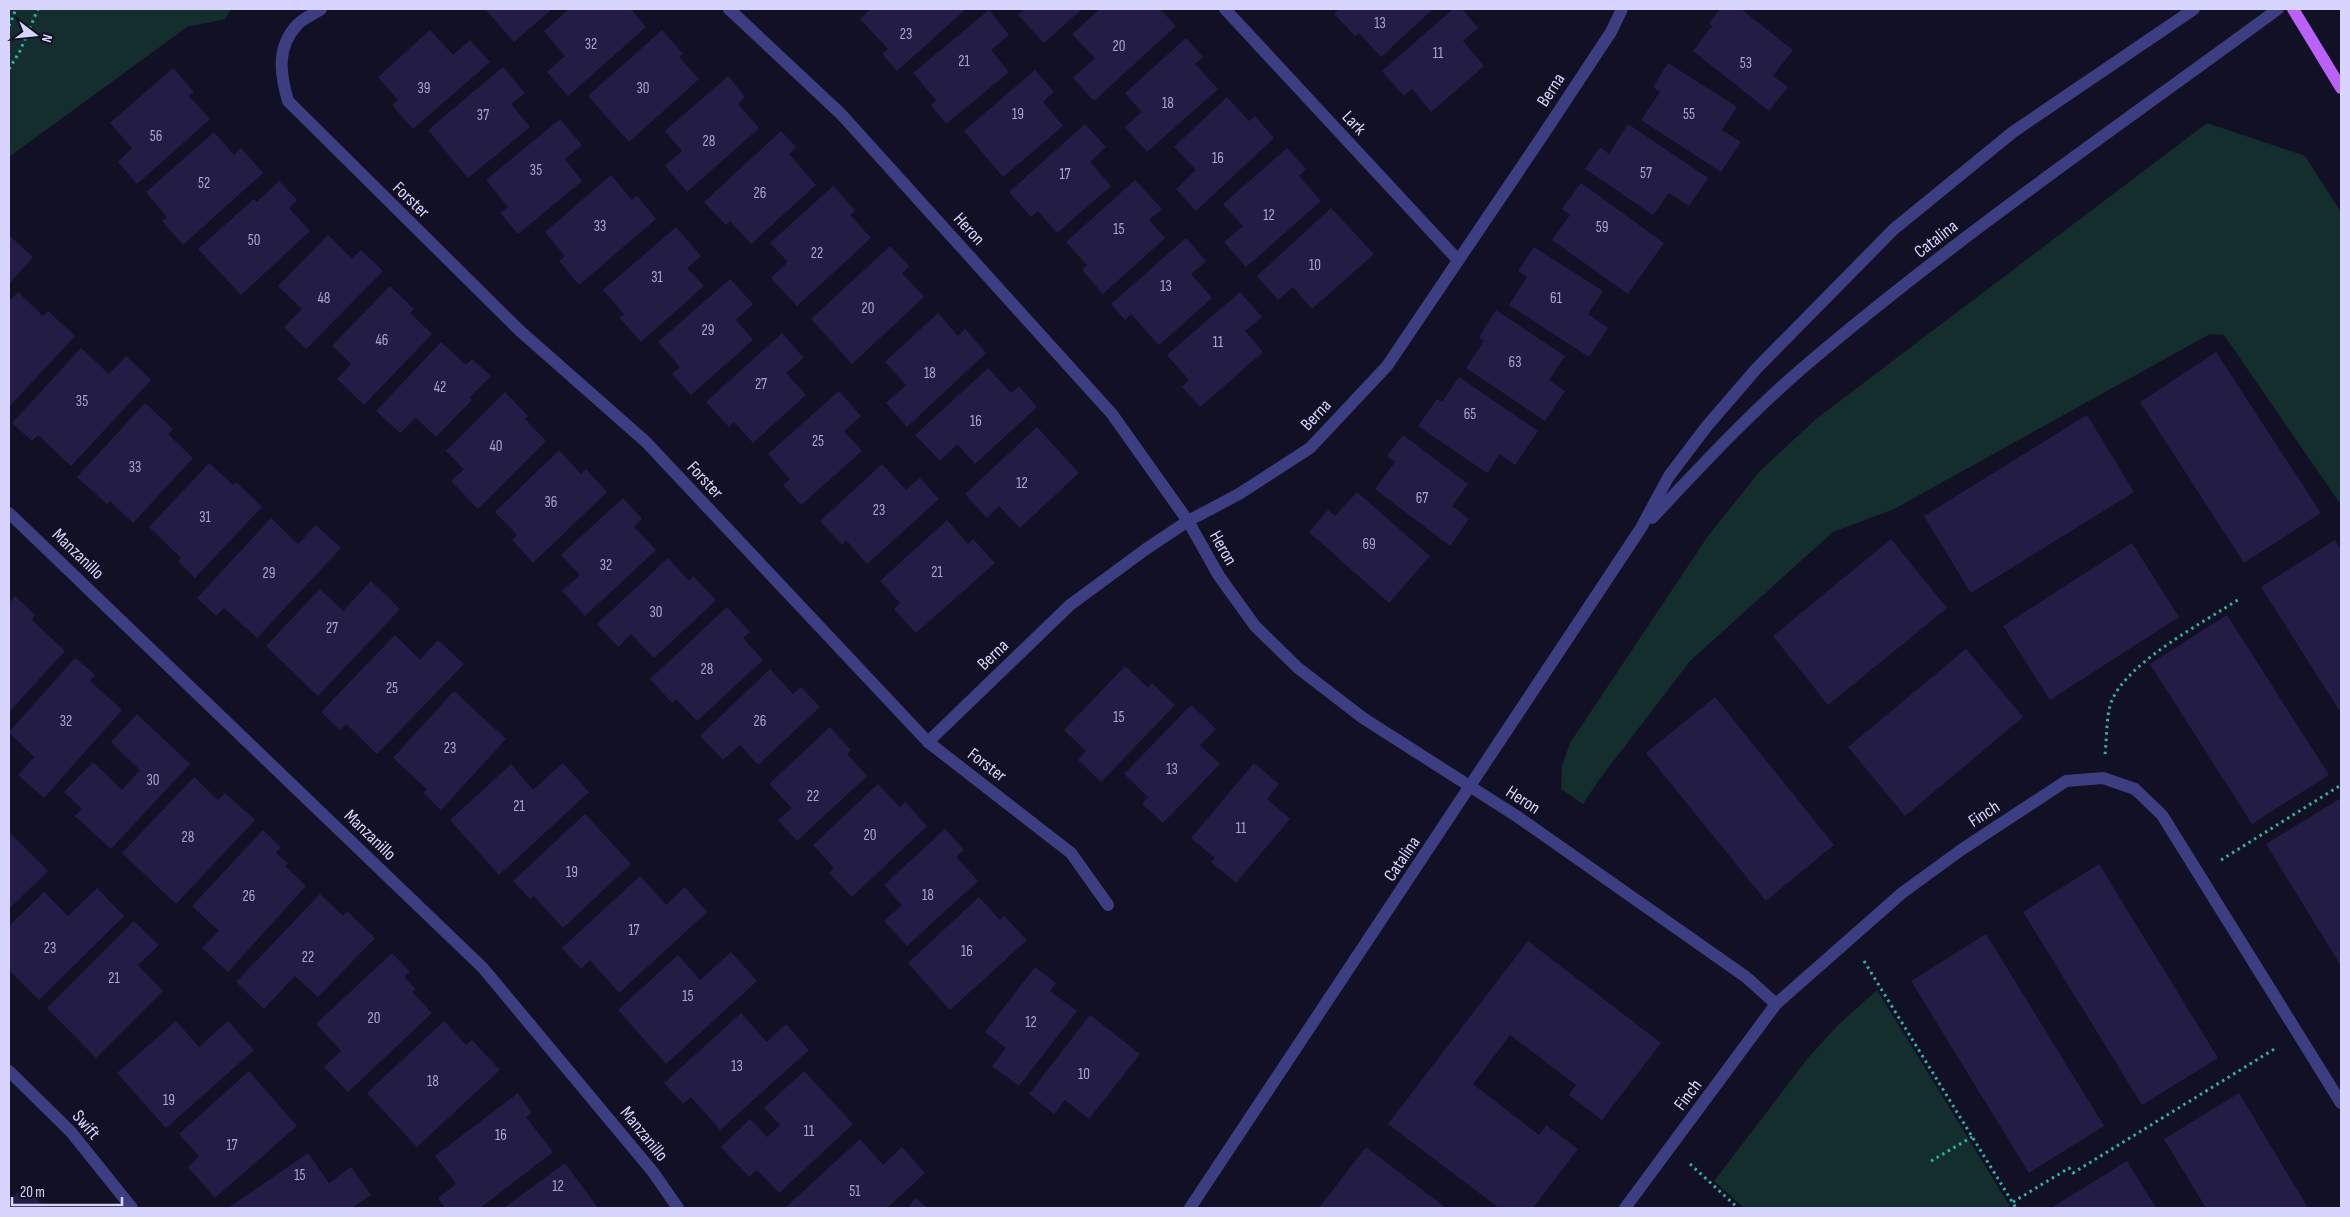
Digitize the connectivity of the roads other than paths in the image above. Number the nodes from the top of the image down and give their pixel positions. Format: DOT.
graph roads {
  1 [pos="321,9"];
  2 [pos="730,9"];
  3 [pos="1225,9"];
  4 [pos="1622,9"];
  5 [pos="2194,9"];
  6 [pos="2278,9"];
  7 [pos="2292,9"];
  8 [pos="2341,88"];
  9 [pos="1458,260"];
  10 [pos="9,513"];
  11 [pos="1188,521"];
  12 [pos="1642,528"];
  13 [pos="928,742"];
  14 [pos="1470,788"];
  15 [pos="1108,905"];
  16 [pos="1776,1004"];
  17 [pos="9,1071"];
  18 [pos="2341,1103"];
  19 [pos="132,1208"];
  20 [pos="678,1208"];
  21 [pos="1190,1208"];
  22 [pos="1625,1208"];
  1 -- 13 [label="street, Forster"];
  2 -- 11 [label="street, Heron"];
  3 -- 9 [label="street, Lark"];
  4 -- 9 [label="street, Berna"];
  5 -- 12 [label="street, Catalina"];
  6 -- 12 [label="street, Catalina"];
  7 -- 8 [label="main road"];
  9 -- 11 [label="street, Berna"];
  10 -- 20 [label="street, Manzanillo"];
  11 -- 13 [label="street, Berna"];
  11 -- 14 [label="street, Heron"];
  12 -- 14 [label="street, Catalina"];
  13 -- 15 [label="street, Forster"];
  14 -- 16 [label="street, Heron"];
  14 -- 21 [label="street, Catalina"];
  16 -- 18 [label="street, Finch"];
  16 -- 22 [label="street, Finch"];
  17 -- 19 [label="street, Swift"];
}
